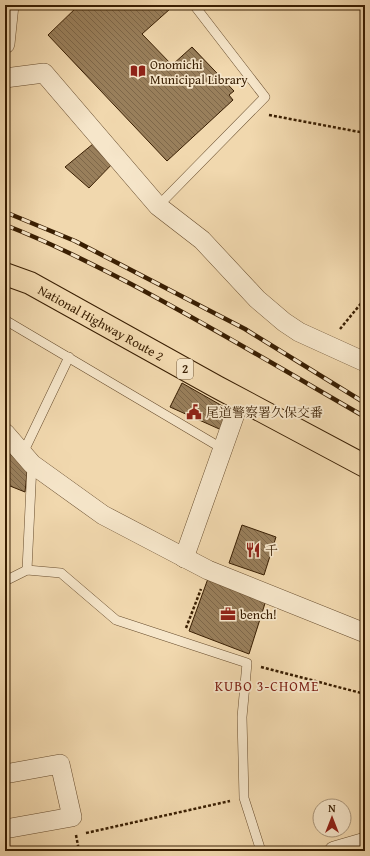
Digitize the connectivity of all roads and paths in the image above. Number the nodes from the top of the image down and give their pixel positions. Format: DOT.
graph roads {
  1 [pos="9,5"];
  2 [pos="194,5"];
  3 [pos="5,44"];
  4 [pos="5,78"];
  5 [pos="251,112"];
  6 [pos="365,133"];
  7 [pos="158,206"];
  8 [pos="5,274"];
  9 [pos="365,301"];
  10 [pos="5,320"];
  11 [pos="328,346"];
  12 [pos="69,357"];
  13 [pos="365,362"];
  14 [pos="240,400"];
  15 [pos="5,433"];
  16 [pos="223,449"];
  17 [pos="27,458"];
  18 [pos="365,466"];
  19 [pos="184,558"];
  20 [pos="27,570"];
  21 [pos="208,570"];
  22 [pos="5,581"];
  23 [pos="365,633"];
  24 [pos="181,642"];
  25 [pos="247,663"];
  26 [pos="365,694"];
  27 [pos="5,774"];
  28 [pos="244,798"];
  29 [pos="74,826"];
  30 [pos="5,829"];
  31 [pos="365,842"];
  32 [pos="79,851"];
  33 [pos="261,851"];
  34 [pos="334,851"];
  1 -- 3 [label="street"];
  2 -- 5 [label="lane"];
  4 -- 7 [label="street"];
  5 -- 6 [label="path"];
  5 -- 7 [label="lane"];
  7 -- 11 [label="street"];
  8 -- 14 [label="highway, National Highway Route 2 / 2"];
  9 -- 11 [label="path"];
  10 -- 12 [label="lane"];
  11 -- 13 [label="street"];
  12 -- 16 [label="lane"];
  12 -- 17 [label="lane"];
  14 -- 16 [label="street"];
  14 -- 18 [label="highway, National Highway Route 2 / 2"];
  15 -- 17 [label="street"];
  16 -- 19 [label="street"];
  17 -- 19 [label="street"];
  17 -- 20 [label="lane"];
  19 -- 21 [label="street"];
  20 -- 22 [label="lane"];
  20 -- 24 [label="lane"];
  21 -- 23 [label="street"];
  21 -- 24 [label="path"];
  24 -- 25 [label="lane"];
  25 -- 26 [label="path"];
  25 -- 28 [label="lane"];
  27 -- 29 [label="street"];
  28 -- 29 [label="path"];
  28 -- 33 [label="lane"];
  29 -- 30 [label="street"];
  29 -- 32 [label="path"];
  31 -- 34 [label="street"];
}
